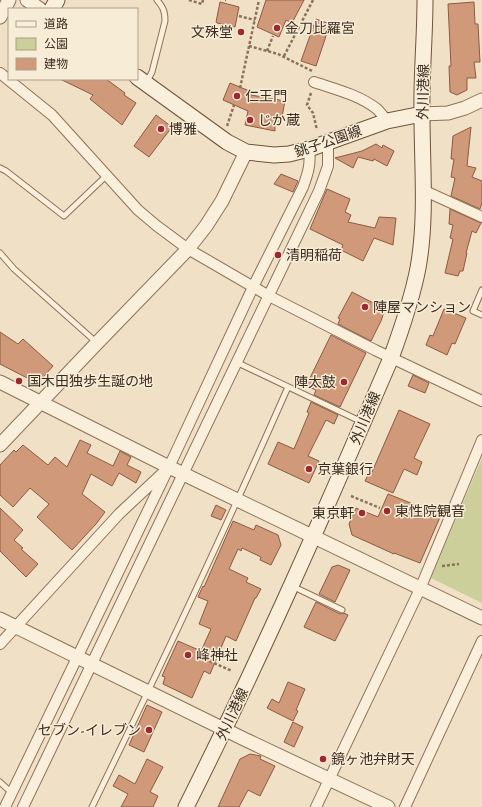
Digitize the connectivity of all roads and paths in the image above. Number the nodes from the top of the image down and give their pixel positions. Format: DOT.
graph roads {
  1 [pos="9,0"];
  2 [pos="27,0"];
  3 [pos="157,0"];
  4 [pos="188,0"];
  5 [pos="203,0"];
  6 [pos="260,0"];
  7 [pos="313,0"];
  8 [pos="425,0"];
  9 [pos="39,8"];
  10 [pos="239,16"];
  11 [pos="0,17"];
  12 [pos="255,20"];
  13 [pos="274,36"];
  14 [pos="249,46"];
  15 [pos="267,51"];
  16 [pos="284,56"];
  17 [pos="0,73"];
  18 [pos="8,79"];
  19 [pos="9,80"];
  20 [pos="141,80"];
  21 [pos="314,82"];
  22 [pos="240,88"];
  23 [pos="482,100"];
  24 [pos="234,105"];
  25 [pos="422,114"];
  26 [pos="387,121"];
  27 [pos="227,127"];
  28 [pos="316,130"];
  29 [pos="328,141"];
  30 [pos="309,148"];
  31 [pos="246,152"];
  32 [pos="0,168"];
  33 [pos="106,176"];
  34 [pos="423,190"];
  35 [pos="482,216"];
  36 [pos="188,249"];
  37 [pos="0,253"];
  38 [pos="253,287"];
  39 [pos="482,290"];
  40 [pos="269,296"];
  41 [pos="482,315"];
  42 [pos="97,343"];
  43 [pos="391,358"];
  44 [pos="236,362"];
  45 [pos="0,382"];
  46 [pos="288,387"];
  47 [pos="482,401"];
  48 [pos="41,402"];
  49 [pos="363,423"];
  50 [pos="482,440"];
  51 [pos="0,445"];
  52 [pos="169,467"];
  53 [pos="184,474"];
  54 [pos="350,496"];
  55 [pos="238,500"];
  56 [pos="380,508"];
  57 [pos="314,537"];
  58 [pos="459,564"];
  59 [pos="429,567"];
  60 [pos="291,586"];
  61 [pos="420,589"];
  62 [pos="342,610"];
  63 [pos="482,618"];
  64 [pos="0,619"];
  65 [pos="16,627"];
  66 [pos="482,641"];
  67 [pos="0,644"];
  68 [pos="78,658"];
  69 [pos="205,659"];
  70 [pos="92,665"];
  71 [pos="232,671"];
  72 [pos="149,692"];
  73 [pos="225,730"];
  74 [pos="328,779"];
  75 [pos="0,782"];
  76 [pos="12,793"];
  77 [pos="5,807"];
  78 [pos="23,807"];
  79 [pos="92,807"];
  80 [pos="186,807"];
  81 [pos="316,807"];
  82 [pos="388,807"];
  83 [pos="405,807"];
  1 -- 11 [label="street"];
  2 -- 9 [label="street"];
  3 -- 20 [label="lane"];
  4 -- 5 [label="path"];
  6 -- 12 [label="path"];
  7 -- 16 [label="path"];
  8 -- 25 [label="main road, 外川港線"];
  10 -- 12 [label="path"];
  12 -- 14 [label="path"];
  13 -- 15 [label="path"];
  14 -- 15 [label="path"];
  14 -- 22 [label="path"];
  15 -- 16 [label="path"];
  16 -- 21 [label="path"];
  17 -- 18 [label="street"];
  19 -- 33 [label="street"];
  20 -- 31 [label="main road, 銚子公園線"];
  21 -- 26 [label="street"];
  21 -- 28 [label="path"];
  23 -- 25 [label="street"];
  24 -- 27 [label="path"];
  25 -- 26 [label="main road, 銚子公園線"];
  25 -- 34 [label="main road, 外川港線"];
  26 -- 29 [label="main road, 銚子公園線"];
  29 -- 30 [label="main road, 銚子公園線"];
  29 -- 40 [label="street"];
  30 -- 31 [label="main road, 銚子公園線"];
  30 -- 38 [label="street"];
  31 -- 36 [label="street"];
  32 -- 33 [label="lane"];
  33 -- 36 [label="street"];
  34 -- 35 [label="street"];
  34 -- 43 [label="main road, 外川港線"];
  36 -- 38 [label="street"];
  36 -- 42 [label="street"];
  37 -- 42 [label="lane"];
  38 -- 40 [label="street"];
  38 -- 52 [label="street"];
  39 -- 41 [label="lane"];
  40 -- 43 [label="street"];
  40 -- 44 [label="street"];
  42 -- 48 [label="street"];
  43 -- 47 [label="street"];
  43 -- 49 [label="main road, 外川港線"];
  44 -- 46 [label="lane"];
  44 -- 53 [label="street"];
  45 -- 48 [label="street"];
  46 -- 49 [label="lane"];
  46 -- 55 [label="lane"];
  48 -- 51 [label="street"];
  48 -- 52 [label="street"];
  49 -- 57 [label="main road, 外川港線"];
  50 -- 59 [label="street"];
  52 -- 53 [label="street"];
  52 -- 65 [label="street"];
  52 -- 68 [label="street"];
  53 -- 55 [label="street"];
  53 -- 70 [label="street"];
  54 -- 56 [label="path"];
  55 -- 57 [label="street"];
  55 -- 72 [label="lane"];
  57 -- 60 [label="main road, 外川港線"];
  57 -- 61 [label="street"];
  58 -- 59 [label="path"];
  59 -- 61 [label="street"];
  60 -- 62 [label="lane"];
  60 -- 73 [label="main road, 外川港線"];
  61 -- 63 [label="street"];
  61 -- 74 [label="street"];
  64 -- 65 [label="street"];
  65 -- 67 [label="street"];
  65 -- 68 [label="street"];
  66 -- 83 [label="street"];
  68 -- 70 [label="street"];
  68 -- 76 [label="street"];
  69 -- 71 [label="path"];
  70 -- 72 [label="street"];
  70 -- 78 [label="street"];
  72 -- 73 [label="street"];
  72 -- 79 [label="lane"];
  73 -- 74 [label="street"];
  73 -- 80 [label="main road, 外川港線"];
  74 -- 81 [label="street"];
  74 -- 82 [label="street"];
  75 -- 76 [label="lane"];
  76 -- 77 [label="street"];
}
